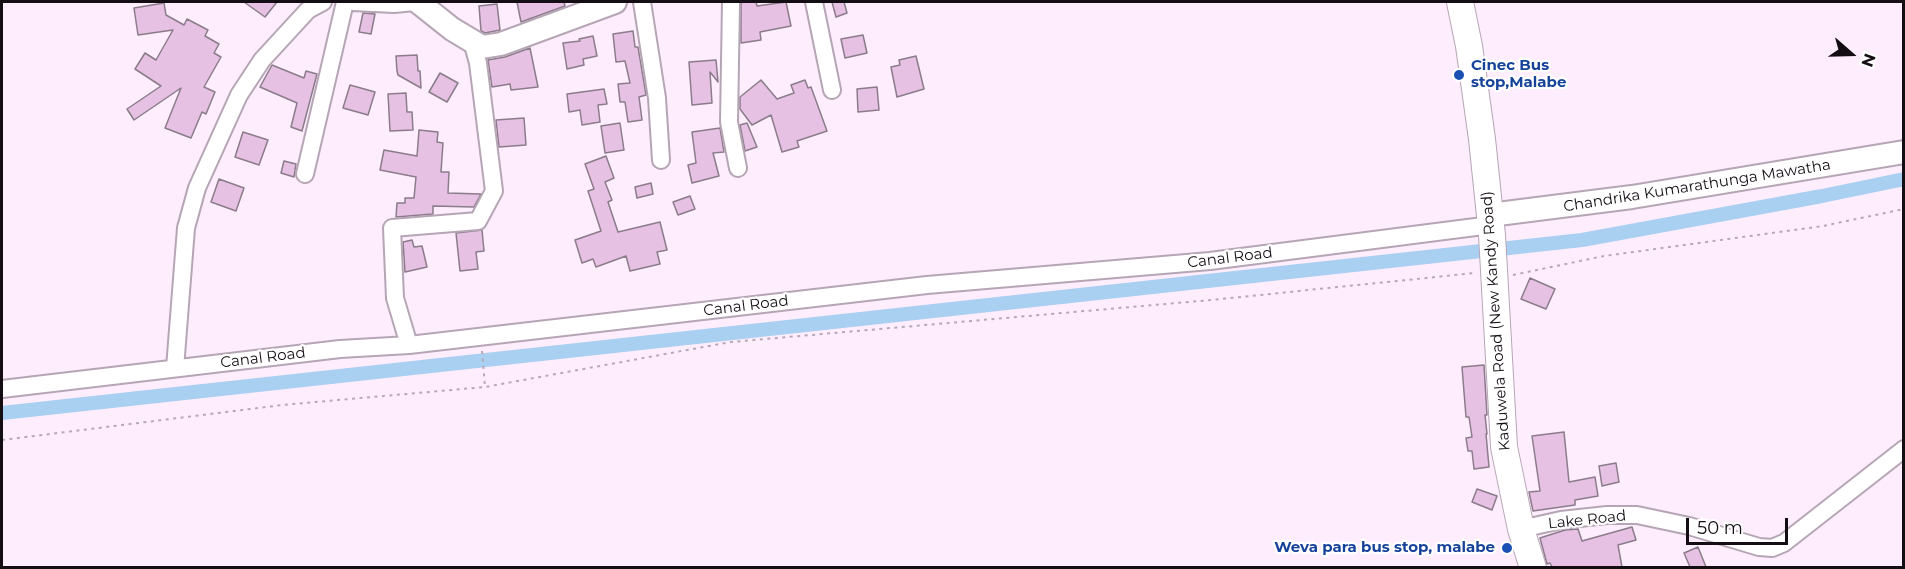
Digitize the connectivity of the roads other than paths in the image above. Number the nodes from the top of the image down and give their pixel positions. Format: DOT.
graph roads {
  1 [pos="323,2"];
  2 [pos="345,2"];
  3 [pos="353,2"];
  4 [pos="416,2"];
  5 [pos="615,2"];
  6 [pos="642,2"];
  7 [pos="731,2"];
  8 [pos="814,2"];
  9 [pos="1460,2"];
  10 [pos="472,41"];
  11 [pos="832,90"];
  12 [pos="1904,152"];
  13 [pos="661,160"];
  14 [pos="738,168"];
  15 [pos="305,174"];
  16 [pos="1491,225"];
  17 [pos="409,345"];
  18 [pos="175,368"];
  19 [pos="2,389"];
  20 [pos="1904,449"];
  21 [pos="1521,529"];
  22 [pos="1533,567"];
  1 -- 18 [label="street"];
  2 -- 15 [label="street"];
  3 -- 4 [label="street"];
  4 -- 10 [label="main road"];
  5 -- 10 [label="main road"];
  6 -- 13 [label="street"];
  7 -- 14 [label="street"];
  8 -- 11 [label="street"];
  9 -- 16 [label="main road, Kaduwela Road (New Kandy Road)"];
  10 -- 17 [label="street"];
  12 -- 16 [label="main road, Chandrika Kumarathunga Mawatha"];
  16 -- 17 [label="street, Canal Road"];
  16 -- 21 [label="main road, Kaduwela Road (New Kandy Road)"];
  17 -- 18 [label="street, Canal Road"];
  18 -- 19 [label="street, Canal Road"];
  20 -- 21 [label="street, Lake Road"];
  21 -- 22 [label="main road, Kaduwela Road (New Kandy Road)"];
}
